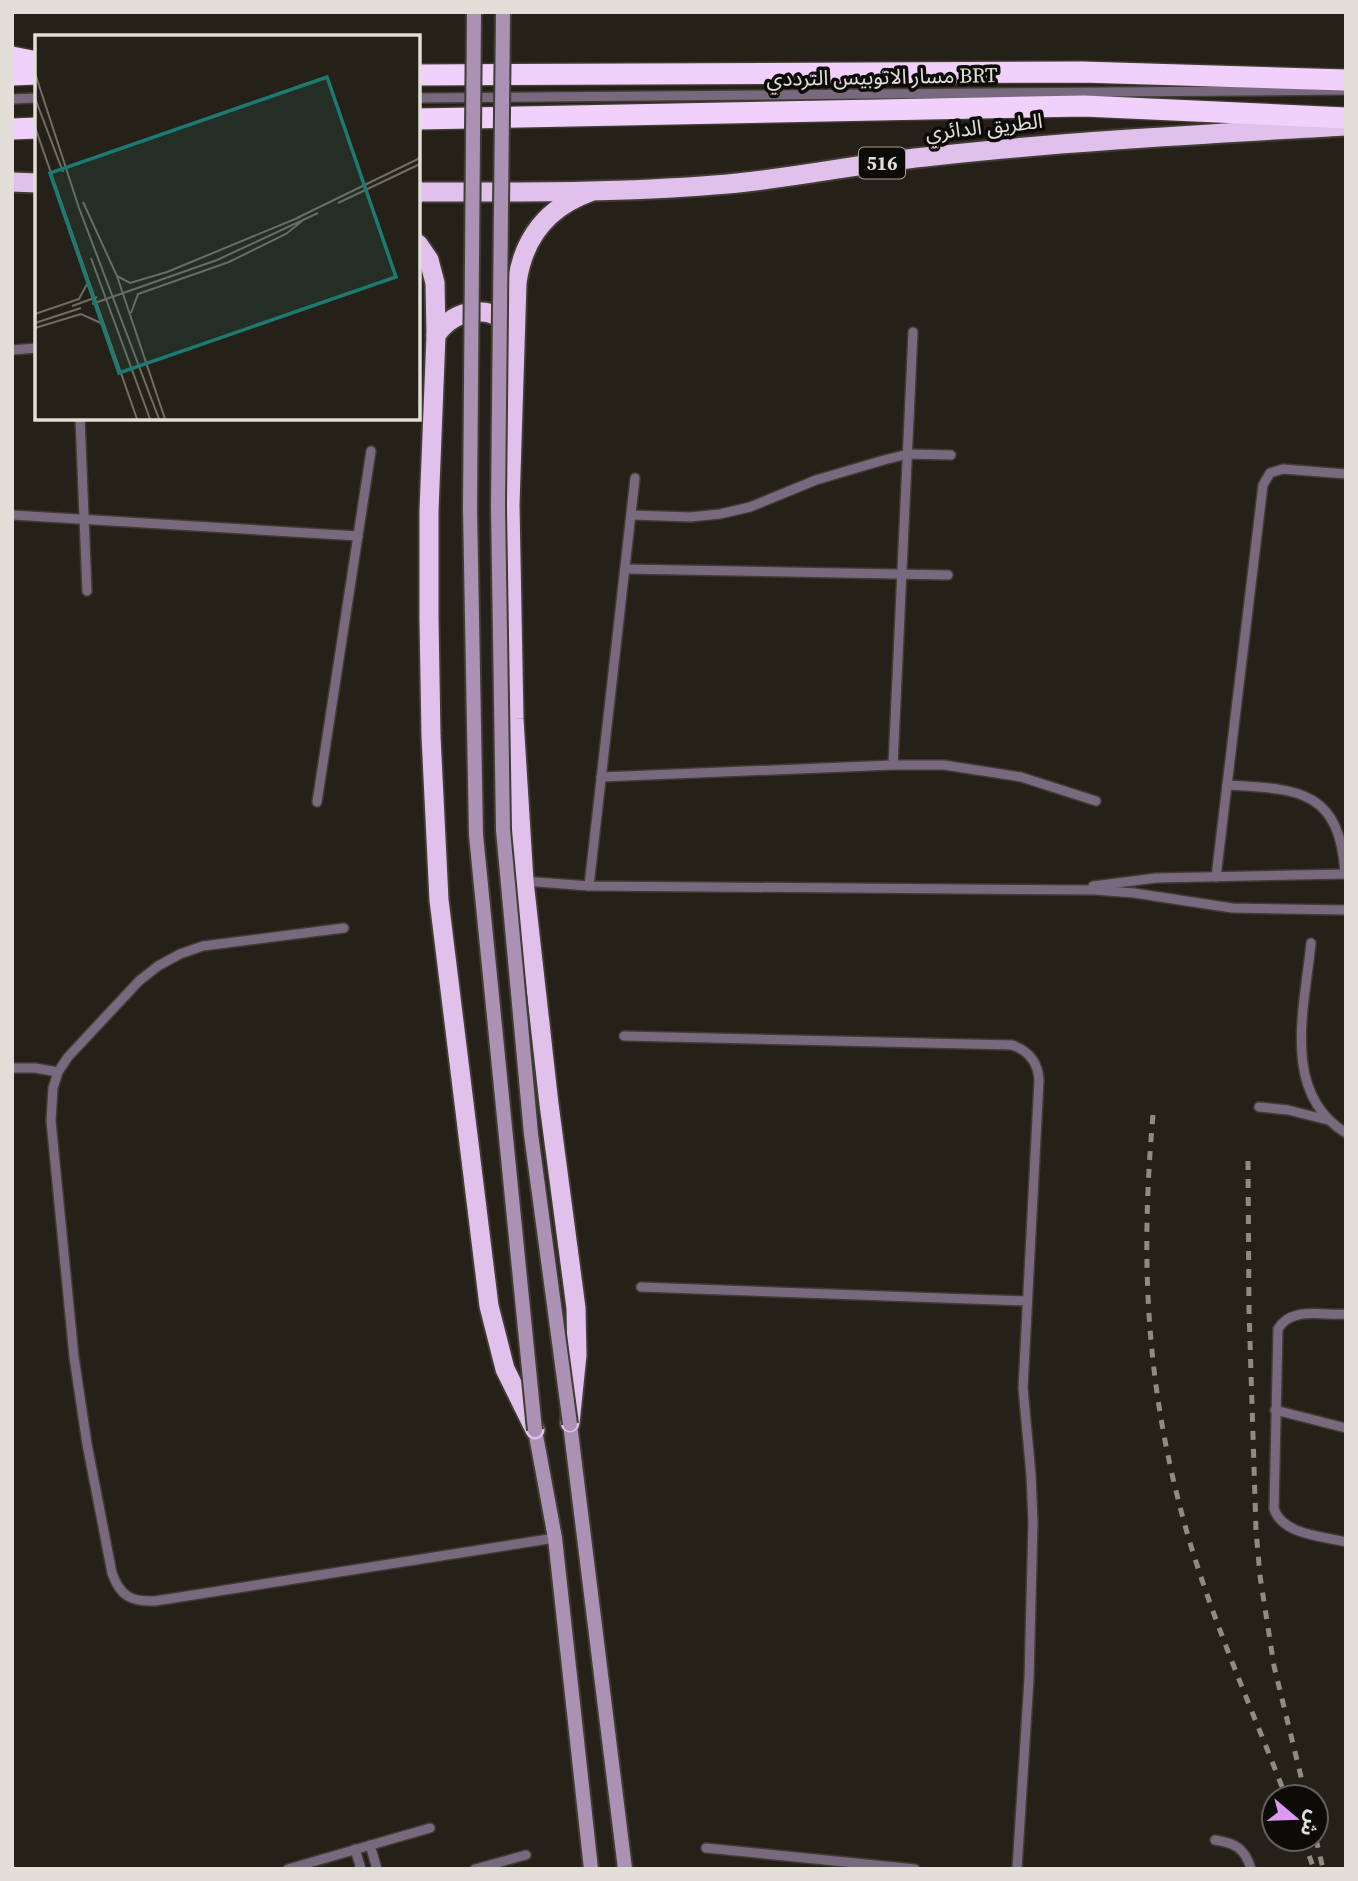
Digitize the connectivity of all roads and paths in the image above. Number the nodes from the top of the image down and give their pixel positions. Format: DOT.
graph roads {
  1 [pos="474,12"];
  2 [pos="503,12"];
  3 [pos="12,57"];
  4 [pos="35,62"];
  5 [pos="35,74"];
  6 [pos="12,75"];
  7 [pos="420,75"];
  8 [pos="1346,80"];
  9 [pos="1346,90"];
  10 [pos="35,98"];
  11 [pos="420,98"];
  12 [pos="12,99"];
  13 [pos="1346,118"];
  14 [pos="420,119"];
  15 [pos="1346,126"];
  16 [pos="35,128"];
  17 [pos="12,129"];
  18 [pos="12,182"];
  19 [pos="35,183"];
  20 [pos="420,192"];
  21 [pos="590,192"];
  22 [pos="420,247"];
  23 [pos="516,328"];
  24 [pos="913,332"];
  25 [pos="436,335"];
  26 [pos="35,348"];
  27 [pos="12,350"];
  28 [pos="80,420"];
  29 [pos="371,451"];
  30 [pos="908,454"];
  31 [pos="951,455"];
  32 [pos="1346,474"];
  33 [pos="635,478"];
  34 [pos="12,515"];
  35 [pos="631,515"];
  36 [pos="84,520"];
  37 [pos="358,536"];
  38 [pos="625,569"];
  39 [pos="902,575"];
  40 [pos="948,575"];
  41 [pos="87,591"];
  42 [pos="893,765"];
  43 [pos="601,777"];
  44 [pos="1227,785"];
  45 [pos="1096,801"];
  46 [pos="317,802"];
  47 [pos="1345,874"];
  48 [pos="1216,877"];
  49 [pos="524,881"];
  50 [pos="589,886"];
  51 [pos="1076,889"];
  52 [pos="1346,910"];
  53 [pos="344,928"];
  54 [pos="1311,943"];
  55 [pos="624,1036"];
  56 [pos="12,1068"];
  57 [pos="58,1072"];
  58 [pos="1259,1107"];
  59 [pos="1329,1120"];
  60 [pos="1346,1133"];
  61 [pos="641,1287"];
  62 [pos="1027,1301"];
  63 [pos="1346,1314"];
  64 [pos="1275,1410"];
  65 [pos="570,1424"];
  66 [pos="1346,1428"];
  67 [pos="535,1430"];
  68 [pos="555,1538"];
  69 [pos="1346,1542"];
  70 [pos="430,1828"];
  71 [pos="1215,1840"];
  72 [pos="370,1845"];
  73 [pos="705,1848"];
  74 [pos="355,1849"];
  75 [pos="526,1855"];
  76 [pos="288,1869"];
  77 [pos="361,1869"];
  78 [pos="377,1869"];
  79 [pos="475,1869"];
  80 [pos="591,1869"];
  81 [pos="625,1869"];
  82 [pos="915,1869"];
  83 [pos="1017,1869"];
  84 [pos="1251,1869"];
  1 -- 67 [label="main road, bridge"];
  2 -- 65 [label="main road, bridge"];
  3 -- 4 [label="highway"];
  5 -- 6 [label="highway"];
  7 -- 8 [label="highway"];
  9 -- 11 [label="lane, مسار الاتوبيس الترددي BRT"];
  10 -- 12 [label="lane"];
  13 -- 14 [label="highway, الطريق الدائري"];
  15 -- 21 [label="highway, الطريق الدائري / 516"];
  16 -- 17 [label="highway"];
  18 -- 19 [label="highway"];
  20 -- 21 [label="highway, الطريق الدائري / 516"];
  21 -- 23 [label="highway"];
  22 -- 25 [label="highway"];
  23 -- 25 [label="highway"];
  23 -- 49 [label="highway"];
  24 -- 30 [label="lane"];
  25 -- 67 [label="highway"];
  26 -- 27 [label="lane"];
  28 -- 36 [label="lane"];
  29 -- 37 [label="lane"];
  30 -- 31 [label="lane"];
  30 -- 35 [label="lane"];
  30 -- 39 [label="lane"];
  32 -- 44 [label="lane"];
  33 -- 35 [label="lane"];
  34 -- 36 [label="lane"];
  35 -- 38 [label="lane"];
  36 -- 37 [label="lane"];
  36 -- 41 [label="lane"];
  37 -- 46 [label="lane"];
  38 -- 39 [label="lane"];
  38 -- 43 [label="lane"];
  39 -- 40 [label="lane"];
  39 -- 42 [label="lane"];
  42 -- 43 [label="lane"];
  42 -- 45 [label="lane"];
  43 -- 50 [label="lane"];
  44 -- 47 [label="lane"];
  44 -- 48 [label="lane"];
  47 -- 48 [label="lane"];
  48 -- 51 [label="lane"];
  49 -- 50 [label="lane"];
  49 -- 65 [label="highway"];
  50 -- 51 [label="lane"];
  51 -- 52 [label="lane"];
  53 -- 57 [label="lane"];
  54 -- 59 [label="lane"];
  55 -- 62 [label="lane"];
  56 -- 57 [label="lane"];
  57 -- 68 [label="lane"];
  58 -- 59 [label="lane"];
  59 -- 60 [label="lane"];
  61 -- 62 [label="lane"];
  62 -- 83 [label="lane"];
  63 -- 64 [label="lane"];
  64 -- 66 [label="lane"];
  64 -- 69 [label="lane"];
  65 -- 81 [label="main road"];
  67 -- 68 [label="main road"];
  68 -- 80 [label="main road"];
  70 -- 72 [label="lane"];
  71 -- 84 [label="lane"];
  72 -- 74 [label="lane"];
  72 -- 78 [label="lane"];
  73 -- 82 [label="lane"];
  74 -- 76 [label="lane"];
  74 -- 77 [label="lane"];
  75 -- 79 [label="lane"];
}
